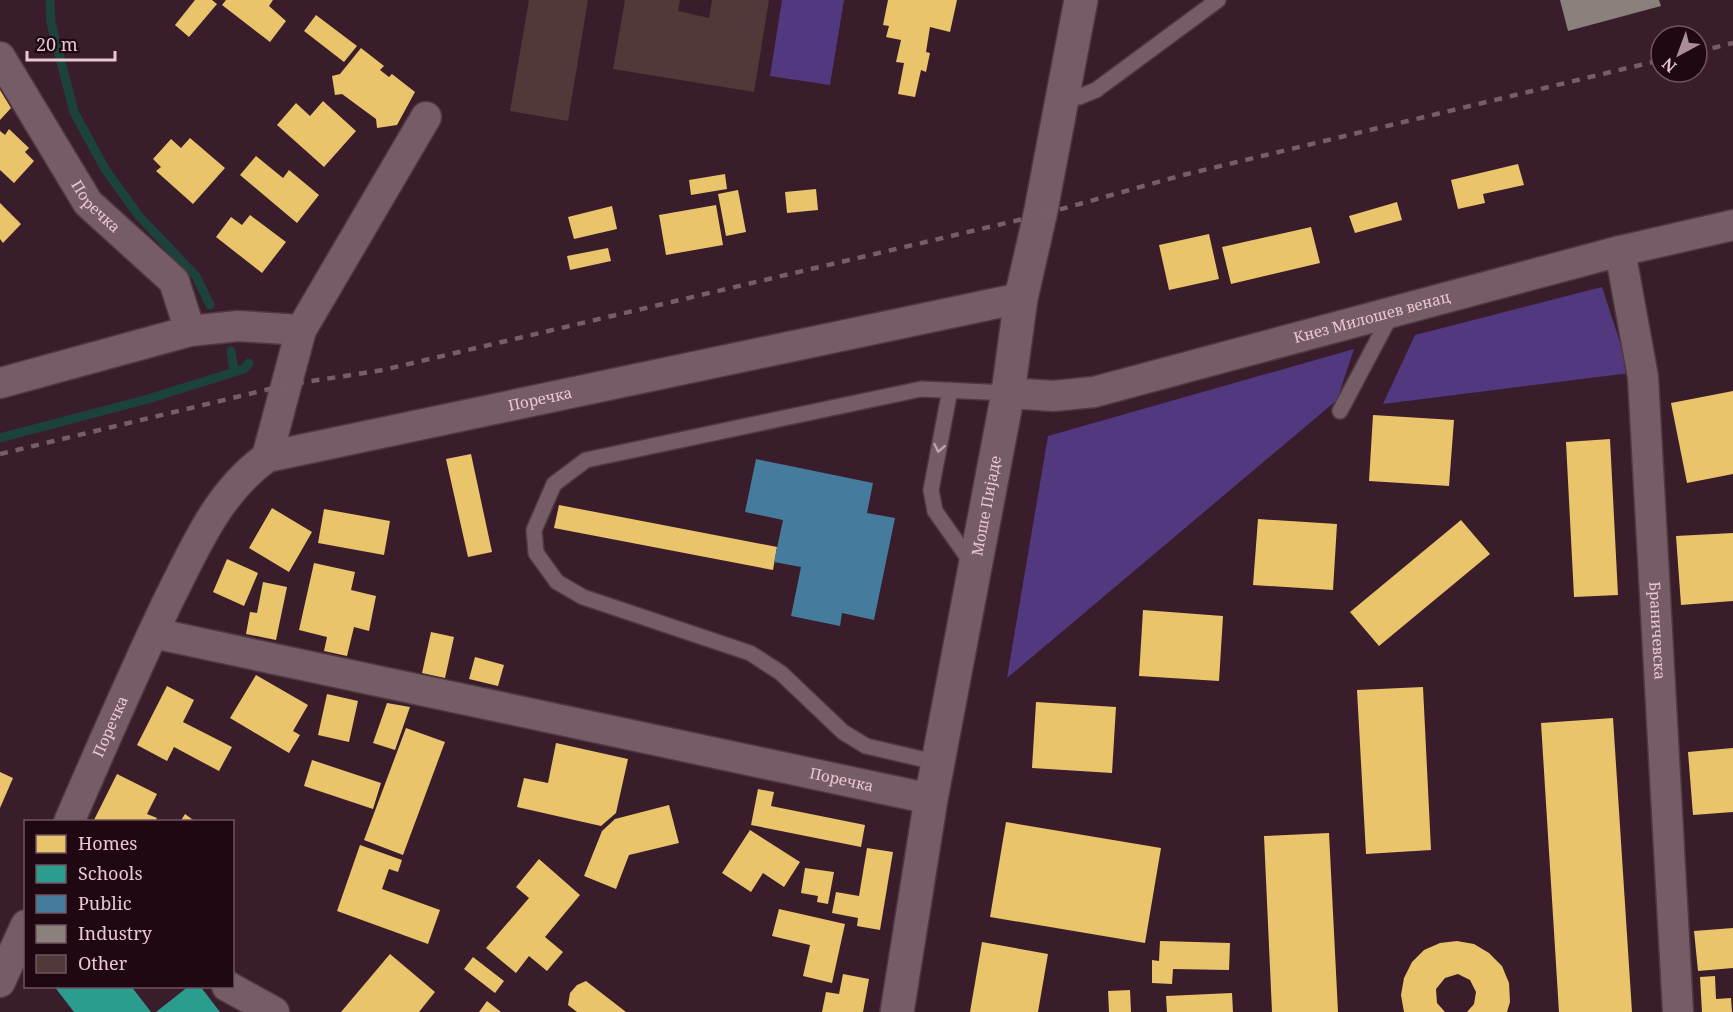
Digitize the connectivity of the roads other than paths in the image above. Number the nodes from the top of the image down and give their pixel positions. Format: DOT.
graph roads {
  1 [pos="1081,0"];
  2 [pos="1218,0"];
  3 [pos="0,57"];
  4 [pos="1063,97"];
  5 [pos="426,117"];
  6 [pos="1733,225"];
  7 [pos="1620,251"];
  8 [pos="1021,298"];
  9 [pos="1393,311"];
  10 [pos="301,330"];
  11 [pos="190,331"];
  12 [pos="0,383"];
  13 [pos="950,390"];
  14 [pos="1008,393"];
  15 [pos="1340,411"];
  16 [pos="267,457"];
  17 [pos="975,568"];
  18 [pos="153,633"];
  19 [pos="939,763"];
  20 [pos="931,799"];
  21 [pos="70,820"];
  22 [pos="24,929"];
  23 [pos="0,982"];
  24 [pos="229,988"];
  25 [pos="274,1012"];
  26 [pos="897,1012"];
  27 [pos="1677,1012"];
  1 -- 4 [label="street, Моше Пијаде"];
  2 -- 4 [label="lane"];
  3 -- 11 [label="street, Поречка"];
  4 -- 8 [label="street, Моше Пијаде"];
  5 -- 10 [label="street"];
  6 -- 7 [label="street, Кнез Милошев венац"];
  7 -- 9 [label="street, Кнез Милошев венац"];
  7 -- 27 [label="street, Браничевска"];
  8 -- 14 [label="street, Моше Пијаде"];
  8 -- 16 [label="street, Поречка"];
  9 -- 14 [label="street, Кнез Милошев венац"];
  9 -- 15 [label="lane"];
  10 -- 11 [label="street"];
  10 -- 16 [label="street"];
  11 -- 12 [label="street"];
  13 -- 14 [label="lane"];
  13 -- 17 [label="lane, one-way"];
  13 -- 19 [label="lane"];
  14 -- 17 [label="street, Моше Пијаде"];
  16 -- 18 [label="street, Поречка"];
  17 -- 19 [label="street, Моше Пијаде"];
  18 -- 20 [label="street, Поречка"];
  18 -- 21 [label="street, Поречка"];
  19 -- 20 [label="street, Моше Пијаде"];
  20 -- 26 [label="street, Моше Пијаде"];
  22 -- 23 [label="street"];
  24 -- 25 [label="street"];
}
